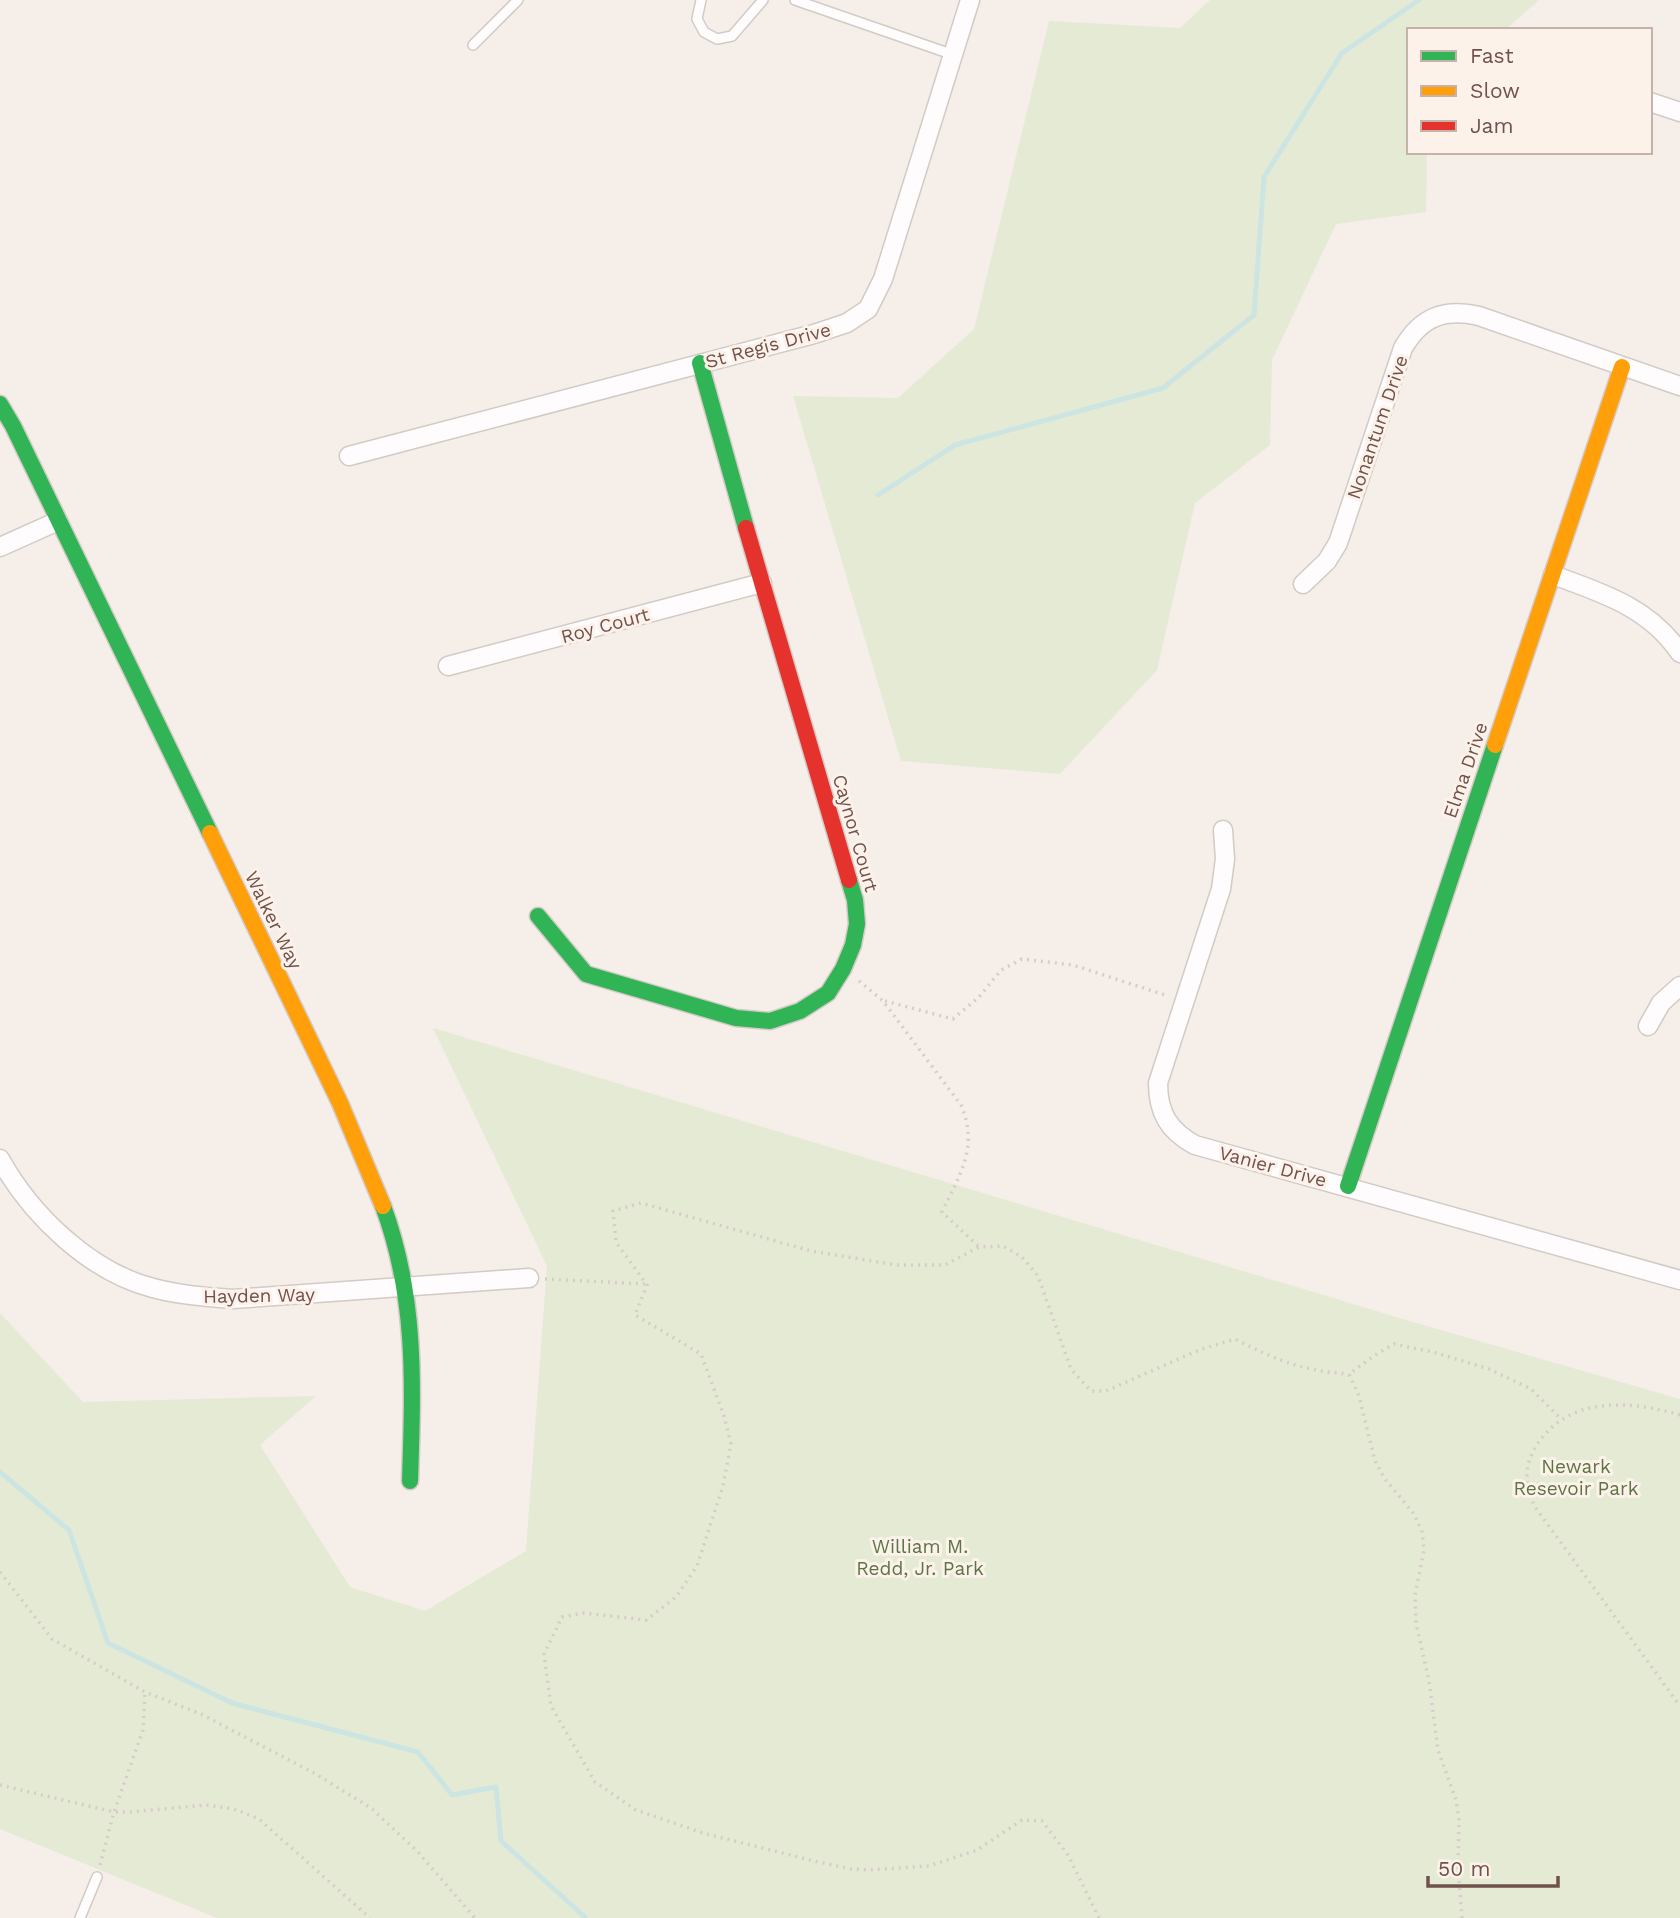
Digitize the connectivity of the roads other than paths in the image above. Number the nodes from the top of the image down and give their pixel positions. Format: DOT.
graph roads {
  1 [pos="517,0"];
  2 [pos="701,0"];
  3 [pos="763,0"];
  4 [pos="795,0"];
  5 [pos="970,0"];
  6 [pos="473,45"];
  7 [pos="951,54"];
  8 [pos="1652,103"];
  9 [pos="1680,112"];
  10 [pos="700,363"];
  11 [pos="1622,367"];
  12 [pos="1680,386"];
  13 [pos="0,404"];
  14 [pos="349,456"];
  15 [pos="58,521"];
  16 [pos="0,547"];
  17 [pos="1553,575"];
  18 [pos="762,583"];
  19 [pos="1303,584"];
  20 [pos="1680,653"];
  21 [pos="448,666"];
  22 [pos="1223,830"];
  23 [pos="538,916"];
  24 [pos="1680,986"];
  25 [pos="1648,1026"];
  26 [pos="0,1159"];
  27 [pos="1348,1186"];
  28 [pos="529,1278"];
  29 [pos="1680,1280"];
  30 [pos="406,1288"];
  31 [pos="410,1481"];
  32 [pos="97,1877"];
  33 [pos="80,1918"];
  1 -- 6 [label="lane"];
  2 -- 3 [label="lane"];
  4 -- 7 [label="lane"];
  5 -- 7 [label="street, St Regis Drive"];
  7 -- 10 [label="street, St Regis Drive"];
  8 -- 9 [label="street"];
  10 -- 14 [label="street, St Regis Drive"];
  10 -- 18 [label="street, Caynor Court"];
  11 -- 12 [label="street, Nonantum Drive"];
  11 -- 17 [label="street, Elma Drive"];
  11 -- 19 [label="street, Nonantum Drive"];
  13 -- 15 [label="street, Walker Way"];
  15 -- 16 [label="street"];
  15 -- 30 [label="street, Walker Way"];
  17 -- 20 [label="street"];
  17 -- 27 [label="street, Elma Drive"];
  18 -- 21 [label="street, Roy Court"];
  18 -- 23 [label="street, Caynor Court"];
  22 -- 27 [label="street, Vanier Drive"];
  24 -- 25 [label="street"];
  26 -- 30 [label="street, Hayden Way"];
  27 -- 29 [label="street, Vanier Drive"];
  28 -- 30 [label="street, Hayden Way"];
  30 -- 31 [label="street, Walker Way"];
  32 -- 33 [label="lane"];
}
